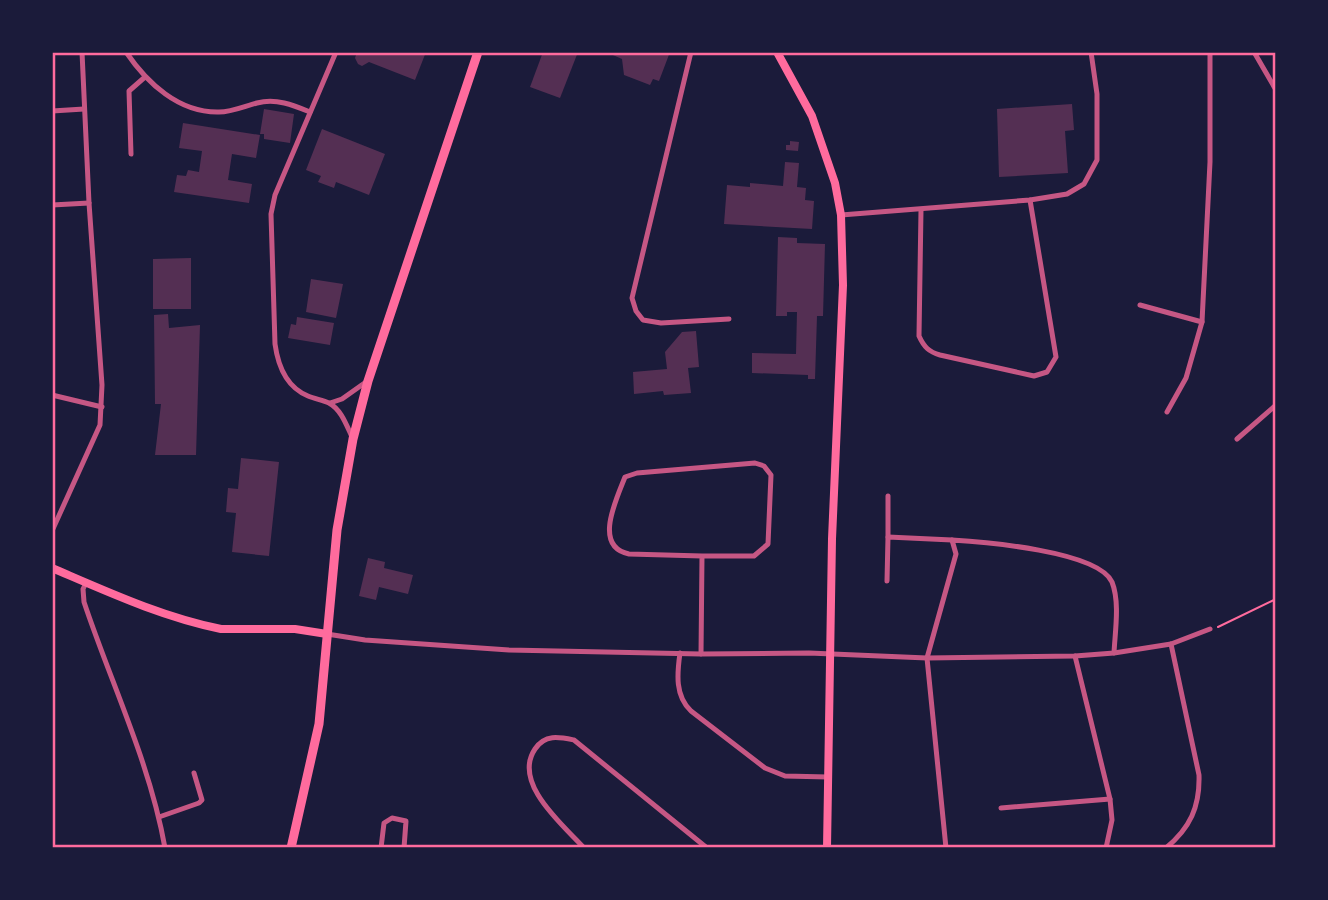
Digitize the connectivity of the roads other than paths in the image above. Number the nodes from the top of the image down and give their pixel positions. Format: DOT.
graph roads {
  1 [pos="82,52"];
  2 [pos="126,52"];
  3 [pos="336,52"];
  4 [pos="478,52"];
  5 [pos="691,52"];
  6 [pos="777,52"];
  7 [pos="1091,52"];
  8 [pos="1210,52"];
  9 [pos="1254,52"];
  10 [pos="145,78"];
  11 [pos="1276,90"];
  12 [pos="85,109"];
  13 [pos="52,111"];
  14 [pos="310,112"];
  15 [pos="131,154"];
  16 [pos="1030,200"];
  17 [pos="89,203"];
  18 [pos="52,205"];
  19 [pos="921,210"];
  20 [pos="841,215"];
  21 [pos="1140,305"];
  22 [pos="729,319"];
  23 [pos="1202,321"];
  24 [pos="368,381"];
  25 [pos="52,395"];
  26 [pos="330,403"];
  27 [pos="1276,405"];
  28 [pos="102,407"];
  29 [pos="1167,412"];
  30 [pos="353,439"];
  31 [pos="1237,439"];
  32 [pos="888,496"];
  33 [pos="52,531"];
  34 [pos="888,537"];
  35 [pos="952,540"];
  36 [pos="702,556"];
  37 [pos="52,568"];
  38 [pos="887,581"];
  39 [pos="86,583"];
  40 [pos="1210,629"];
  41 [pos="327,634"];
  42 [pos="1171,644"];
  43 [pos="680,653"];
  44 [pos="1114,653"];
  45 [pos="701,654"];
  46 [pos="830,654"];
  47 [pos="1075,656"];
  48 [pos="927,657"];
  49 [pos="194,773"];
  50 [pos="828,777"];
  51 [pos="1110,799"];
  52 [pos="1001,808"];
  53 [pos="159,817"];
  54 [pos="165,848"];
  55 [pos="290,848"];
  56 [pos="381,848"];
  57 [pos="404,848"];
  58 [pos="584,848"];
  59 [pos="708,848"];
  60 [pos="827,848"];
  61 [pos="946,848"];
  62 [pos="1106,848"];
  63 [pos="1166,848"];
  1 -- 12 [label="street"];
  2 -- 10 [label="street"];
  3 -- 14 [label="street"];
  4 -- 24 [label="main road"];
  5 -- 22 [label="street"];
  6 -- 20 [label="main road"];
  7 -- 16 [label="street"];
  8 -- 23 [label="street"];
  9 -- 11 [label="street"];
  10 -- 14 [label="street"];
  10 -- 15 [label="street"];
  12 -- 13 [label="street"];
  12 -- 17 [label="street"];
  14 -- 26 [label="street"];
  16 -- 19 [label="street"];
  16 -- 19 [label="street"];
  17 -- 18 [label="street"];
  17 -- 28 [label="street"];
  19 -- 20 [label="street"];
  20 -- 46 [label="main road"];
  21 -- 23 [label="street"];
  23 -- 29 [label="street"];
  24 -- 26 [label="street"];
  24 -- 30 [label="main road"];
  25 -- 28 [label="street"];
  26 -- 30 [label="street"];
  27 -- 31 [label="street"];
  28 -- 33 [label="street"];
  30 -- 41 [label="main road"];
  32 -- 34 [label="street"];
  34 -- 35 [label="street"];
  34 -- 38 [label="street"];
  35 -- 44 [label="street"];
  35 -- 48 [label="street"];
  36 -- 36 [label="street"];
  36 -- 45 [label="street"];
  37 -- 39 [label="main road"];
  39 -- 41 [label="main road"];
  39 -- 53 [label="street"];
  40 -- 42 [label="street"];
  41 -- 43 [label="street"];
  41 -- 55 [label="main road"];
  42 -- 44 [label="street"];
  42 -- 63 [label="street"];
  43 -- 45 [label="street"];
  43 -- 50 [label="street"];
  44 -- 47 [label="street"];
  45 -- 46 [label="street"];
  46 -- 48 [label="street"];
  46 -- 50 [label="main road"];
  47 -- 48 [label="street"];
  47 -- 51 [label="street"];
  48 -- 61 [label="street"];
  49 -- 53 [label="street"];
  50 -- 60 [label="main road"];
  51 -- 52 [label="street"];
  51 -- 62 [label="street"];
  53 -- 54 [label="street"];
  56 -- 57 [label="street"];
  58 -- 59 [label="street"];
}
